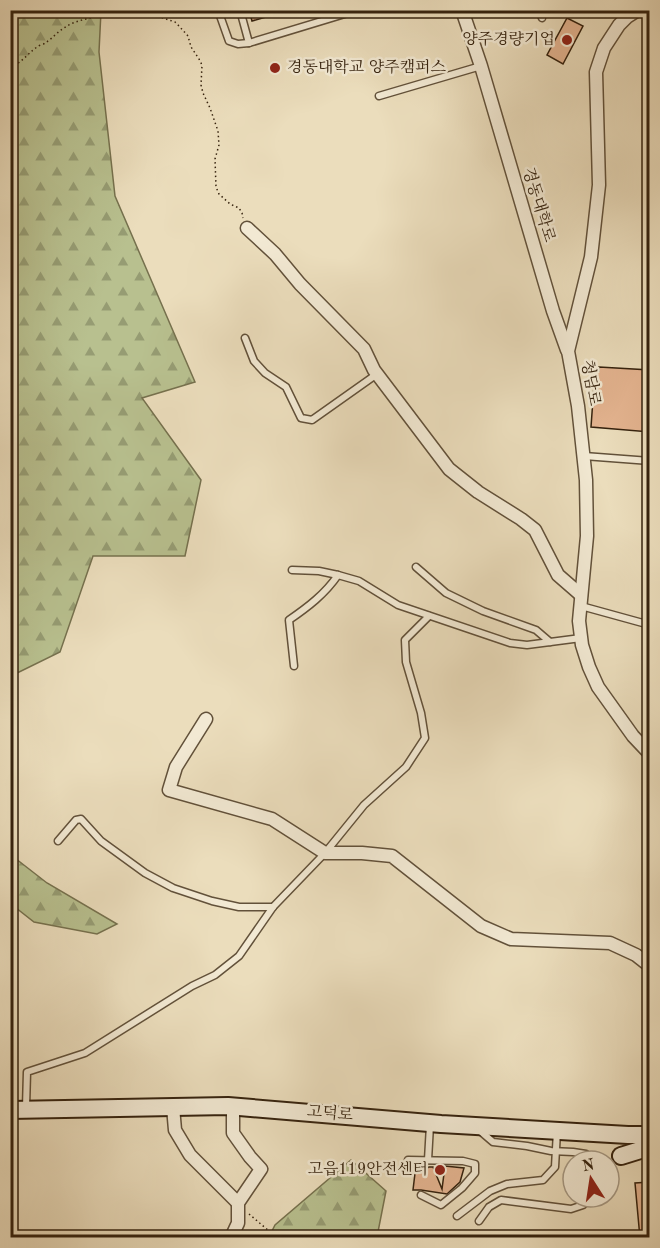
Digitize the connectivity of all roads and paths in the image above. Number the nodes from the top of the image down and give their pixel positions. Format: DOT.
graph roads {
  1 [pos="123,10"];
  2 [pos="151,10"];
  3 [pos="218,10"];
  4 [pos="240,10"];
  5 [pos="462,10"];
  6 [pos="539,10"];
  7 [pos="356,11"];
  8 [pos="629,13"];
  9 [pos="542,18"];
  10 [pos="249,42"];
  11 [pos="481,66"];
  12 [pos="10,67"];
  13 [pos="379,96"];
  14 [pos="247,228"];
  15 [pos="245,338"];
  16 [pos="568,351"];
  17 [pos="378,374"];
  18 [pos="583,456"];
  19 [pos="650,461"];
  20 [pos="416,567"];
  21 [pos="292,570"];
  22 [pos="338,575"];
  23 [pos="580,601"];
  24 [pos="429,616"];
  25 [pos="650,625"];
  26 [pos="581,638"];
  27 [pos="550,642"];
  28 [pos="294,666"];
  29 [pos="206,719"];
  30 [pos="650,754"];
  31 [pos="58,841"];
  32 [pos="325,853"];
  33 [pos="273,907"];
  34 [pos="650,966"];
  35 [pos="233,1106"];
  36 [pos="173,1107"];
  37 [pos="18,1110"];
  38 [pos="430,1123"];
  39 [pos="474,1125"];
  40 [pos="557,1131"];
  41 [pos="650,1135"];
  42 [pos="650,1147"];
  43 [pos="556,1151"];
  44 [pos="561,1151"];
  45 [pos="621,1156"];
  46 [pos="408,1160"];
  47 [pos="428,1160"];
  48 [pos="421,1196"];
  49 [pos="238,1203"];
  50 [pos="561,1208"];
  51 [pos="457,1216"];
  52 [pos="479,1221"];
  53 [pos="231,1238"];
  54 [pos="272,1238"];
  1 -- 12 [label="path"];
  2 -- 14 [label="path"];
  3 -- 10 [label="lane"];
  4 -- 10 [label="lane"];
  5 -- 11 [label="street, 경동대학로"];
  6 -- 9 [label="lane"];
  7 -- 10 [label="lane"];
  8 -- 16 [label="street, 청담로"];
  11 -- 13 [label="lane"];
  11 -- 16 [label="street, 경동대학로"];
  14 -- 17 [label="street"];
  15 -- 17 [label="lane"];
  16 -- 18 [label="street, 청담로"];
  17 -- 23 [label="street"];
  18 -- 19 [label="lane"];
  18 -- 23 [label="street, 청담로"];
  20 -- 27 [label="lane"];
  21 -- 22 [label="lane"];
  22 -- 24 [label="lane"];
  22 -- 28 [label="lane"];
  23 -- 25 [label="lane"];
  23 -- 26 [label="street, 청담로"];
  24 -- 27 [label="lane"];
  24 -- 32 [label="lane"];
  26 -- 27 [label="lane"];
  26 -- 30 [label="street, 청담로"];
  29 -- 32 [label="street"];
  31 -- 33 [label="lane"];
  32 -- 33 [label="lane"];
  32 -- 34 [label="street"];
  33 -- 37 [label="lane"];
  35 -- 36 [label="main road, 고덕로"];
  35 -- 38 [label="main road, 고덕로"];
  35 -- 49 [label="street"];
  36 -- 37 [label="main road, 고덕로"];
  36 -- 49 [label="street"];
  38 -- 39 [label="main road, 고덕로"];
  38 -- 47 [label="lane"];
  39 -- 40 [label="main road, 고덕로"];
  39 -- 43 [label="lane"];
  40 -- 41 [label="main road, 고덕로"];
  40 -- 43 [label="lane"];
  42 -- 45 [label="main road"];
  43 -- 44 [label="lane"];
  43 -- 51 [label="lane"];
  46 -- 47 [label="lane"];
  47 -- 48 [label="lane"];
  49 -- 53 [label="street"];
  49 -- 54 [label="path"];
  50 -- 52 [label="lane"];
}
